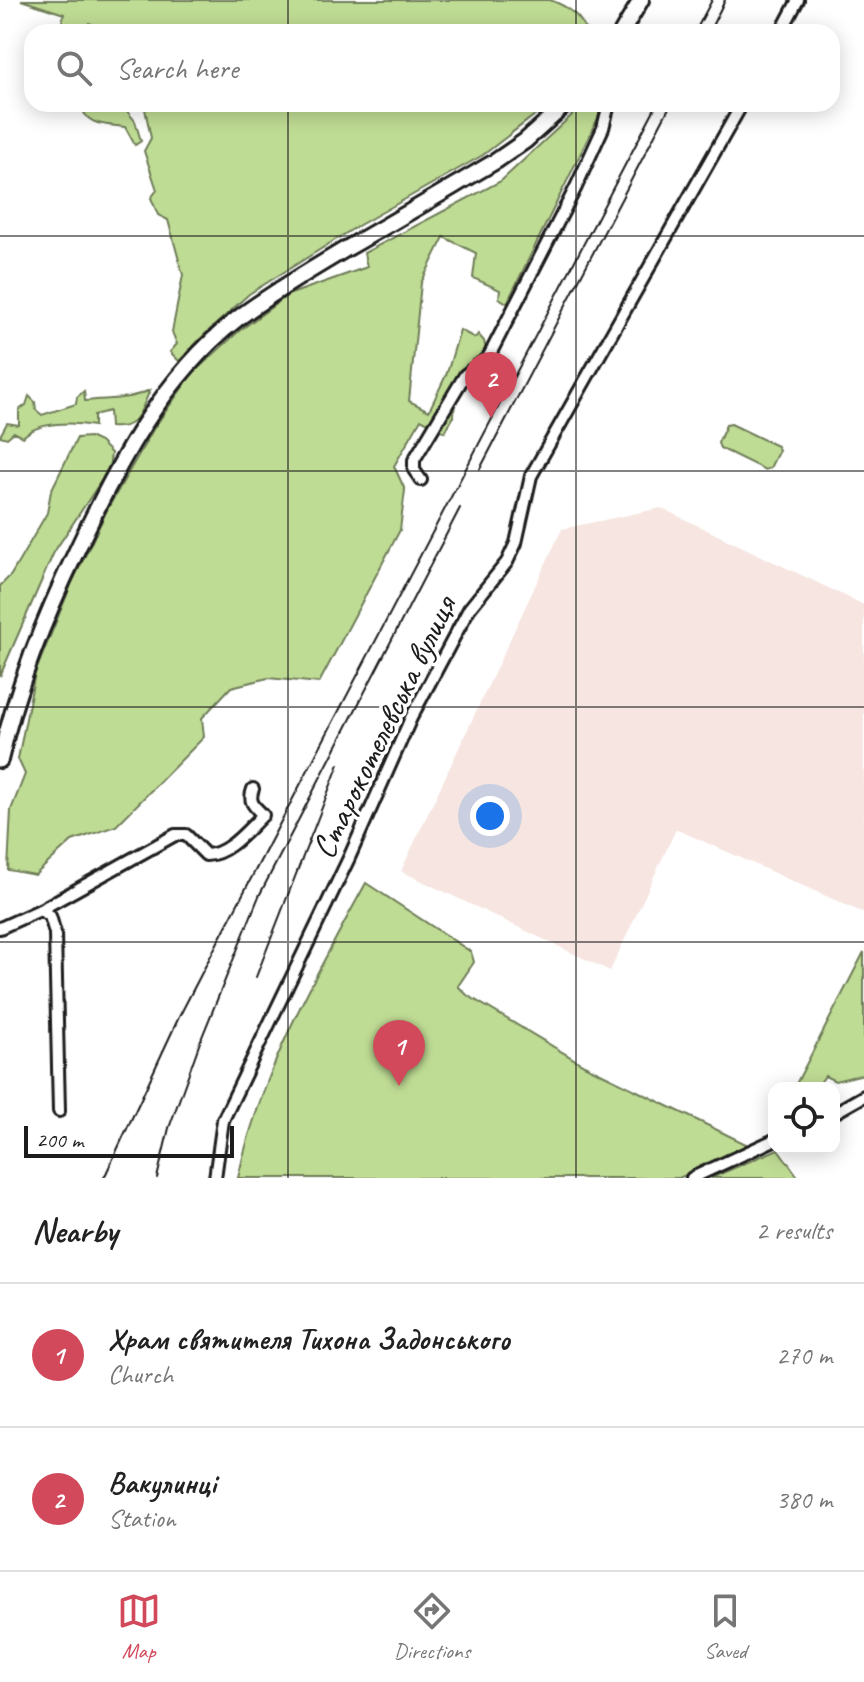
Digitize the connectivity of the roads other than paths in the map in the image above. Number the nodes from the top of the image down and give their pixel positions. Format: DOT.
graph roads {
  1 [pos="641,0"];
  2 [pos="798,0"];
  3 [pos="627,24"];
  4 [pos="785,24"];
  5 [pos="557,112"];
  6 [pos="607,112"];
  7 [pos="737,112"];
  8 [pos="421,480"];
  9 [pos="0,760"];
  10 [pos="253,789"];
  11 [pos="40,910"];
  12 [pos="0,928"];
  13 [pos="864,1096"];
  14 [pos="840,1110"];
  15 [pos="59,1111"];
  16 [pos="768,1143"];
  17 [pos="215,1178"];
  18 [pos="692,1178"];
  1 -- 3 [label="main road"];
  2 -- 4 [label="street"];
  5 -- 9 [label="main road"];
  6 -- 8 [label="street"];
  7 -- 17 [label="street, Старокотелевська вулиця"];
  10 -- 11 [label="street"];
  11 -- 12 [label="street"];
  11 -- 15 [label="street"];
  13 -- 14 [label="street"];
  16 -- 18 [label="street"];
}
